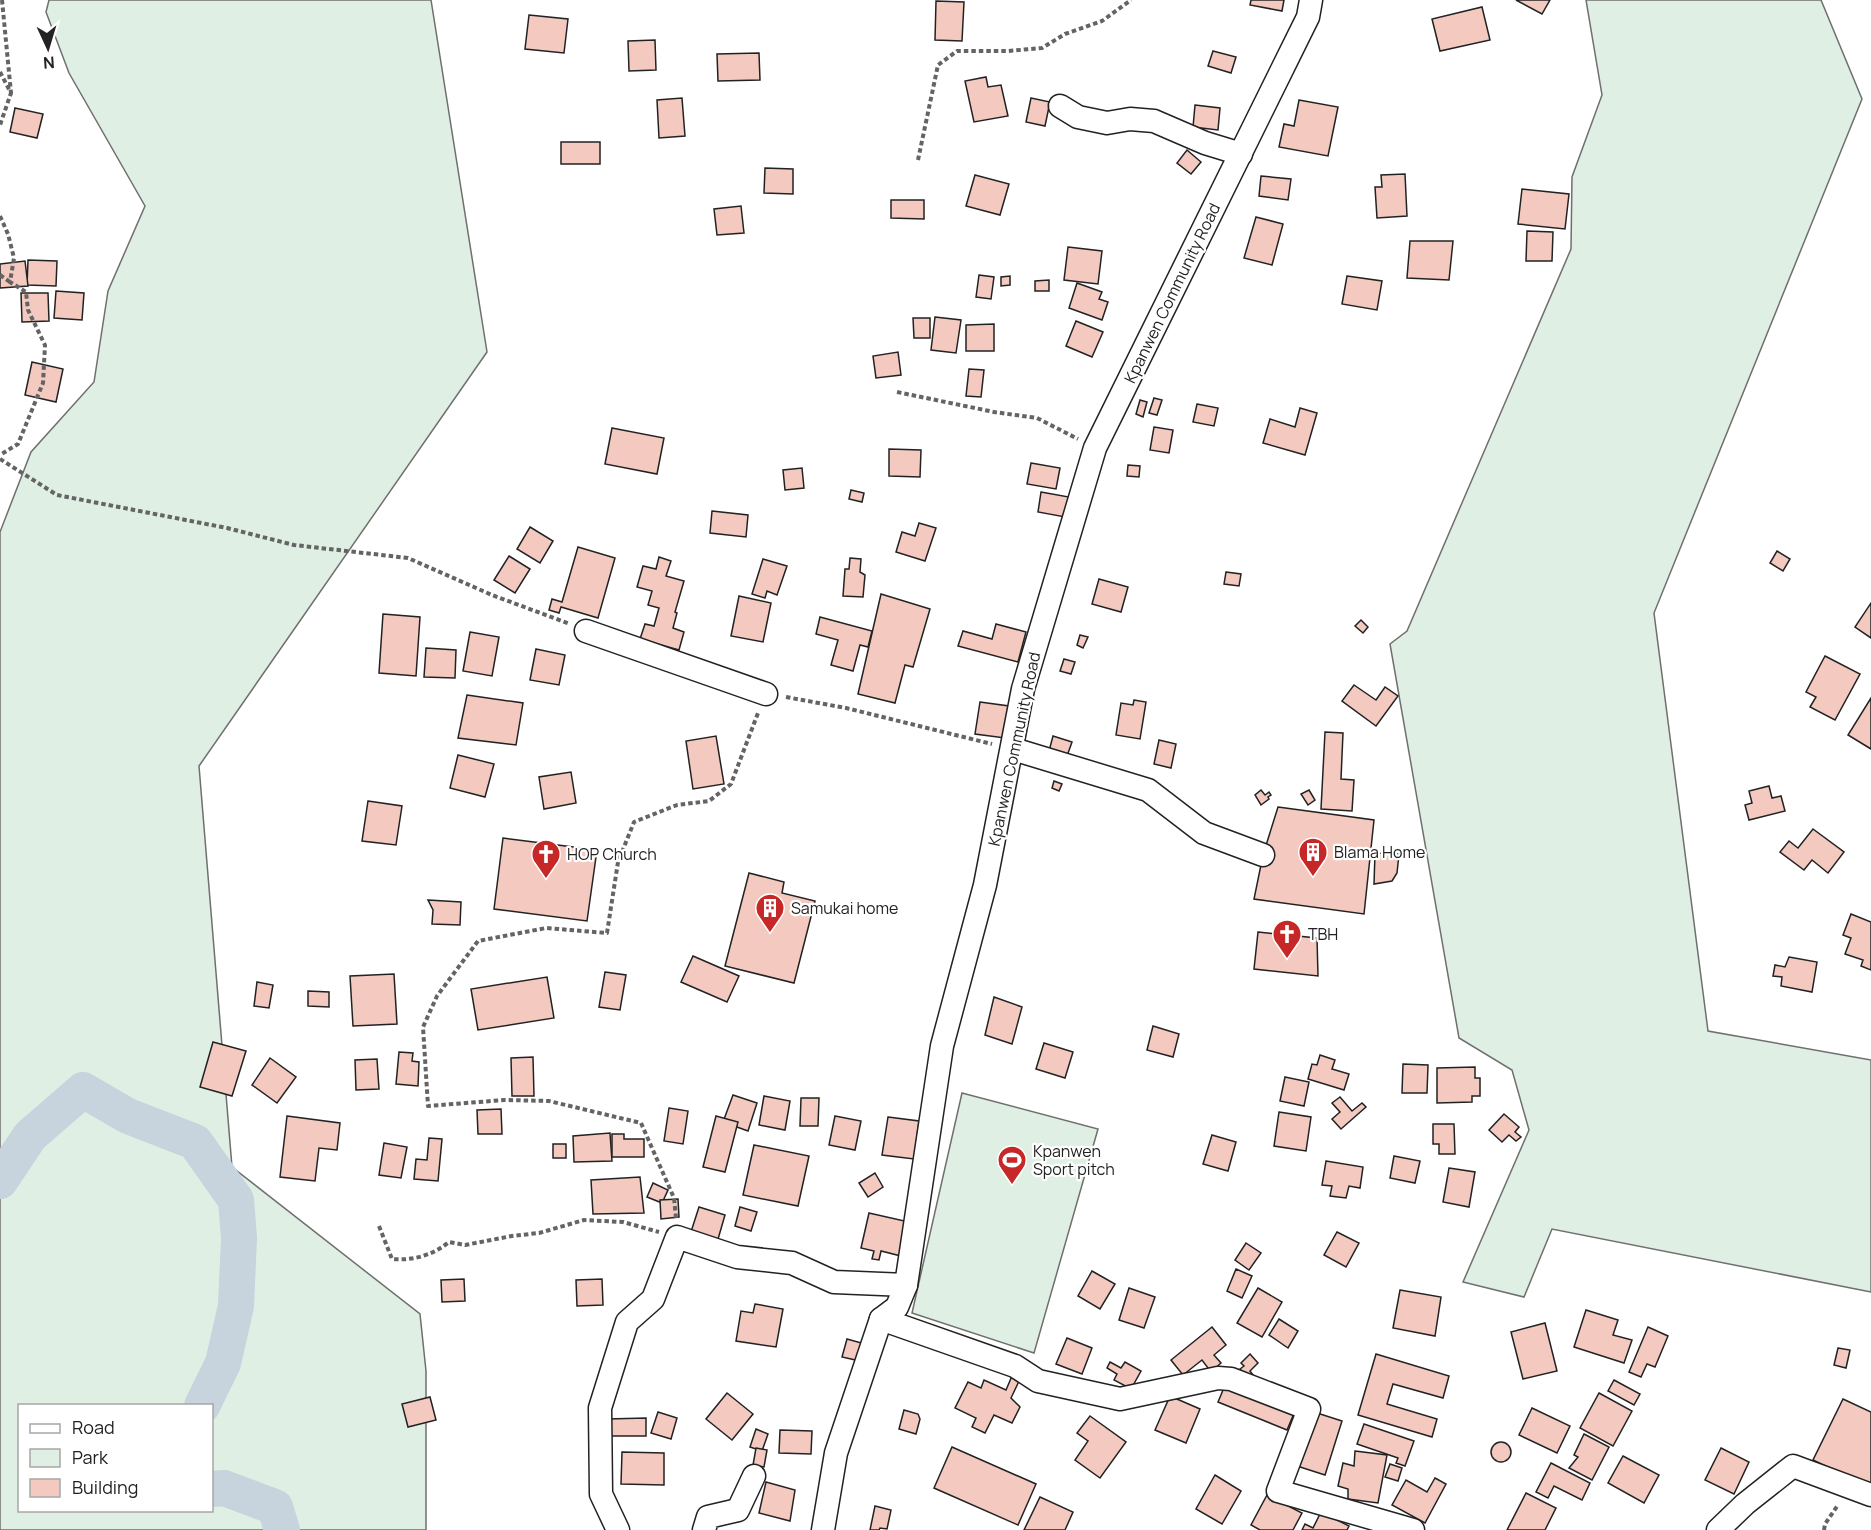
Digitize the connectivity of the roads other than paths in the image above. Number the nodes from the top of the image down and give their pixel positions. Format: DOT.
graph roads {
  1 [pos="1311,0"];
  2 [pos="1060,106"];
  3 [pos="1241,154"];
  4 [pos="586,631"];
  5 [pos="766,694"];
  6 [pos="1013,749"];
  7 [pos="1263,855"];
  8 [pos="906,1285"];
  9 [pos="881,1319"];
  10 [pos="754,1476"];
  11 [pos="1861,1491"];
  12 [pos="1386,1526"];
  13 [pos="618,1530"];
  14 [pos="704,1530"];
  15 [pos="823,1530"];
  16 [pos="1413,1530"];
  17 [pos="1718,1530"];
  1 -- 3 [label="street, Kpanwen Community Road"];
  2 -- 3 [label="street"];
  3 -- 6 [label="street, Kpanwen Community Road"];
  4 -- 5 [label="street"];
  6 -- 7 [label="street"];
  6 -- 8 [label="street, Kpanwen Community Road"];
  8 -- 9 [label="street, Kpanwen Community Road"];
  8 -- 13 [label="street"];
  9 -- 12 [label="street"];
  9 -- 15 [label="street, Kpanwen Community Road"];
  10 -- 14 [label="street"];
  11 -- 17 [label="street"];
  12 -- 16 [label="street"];
}
